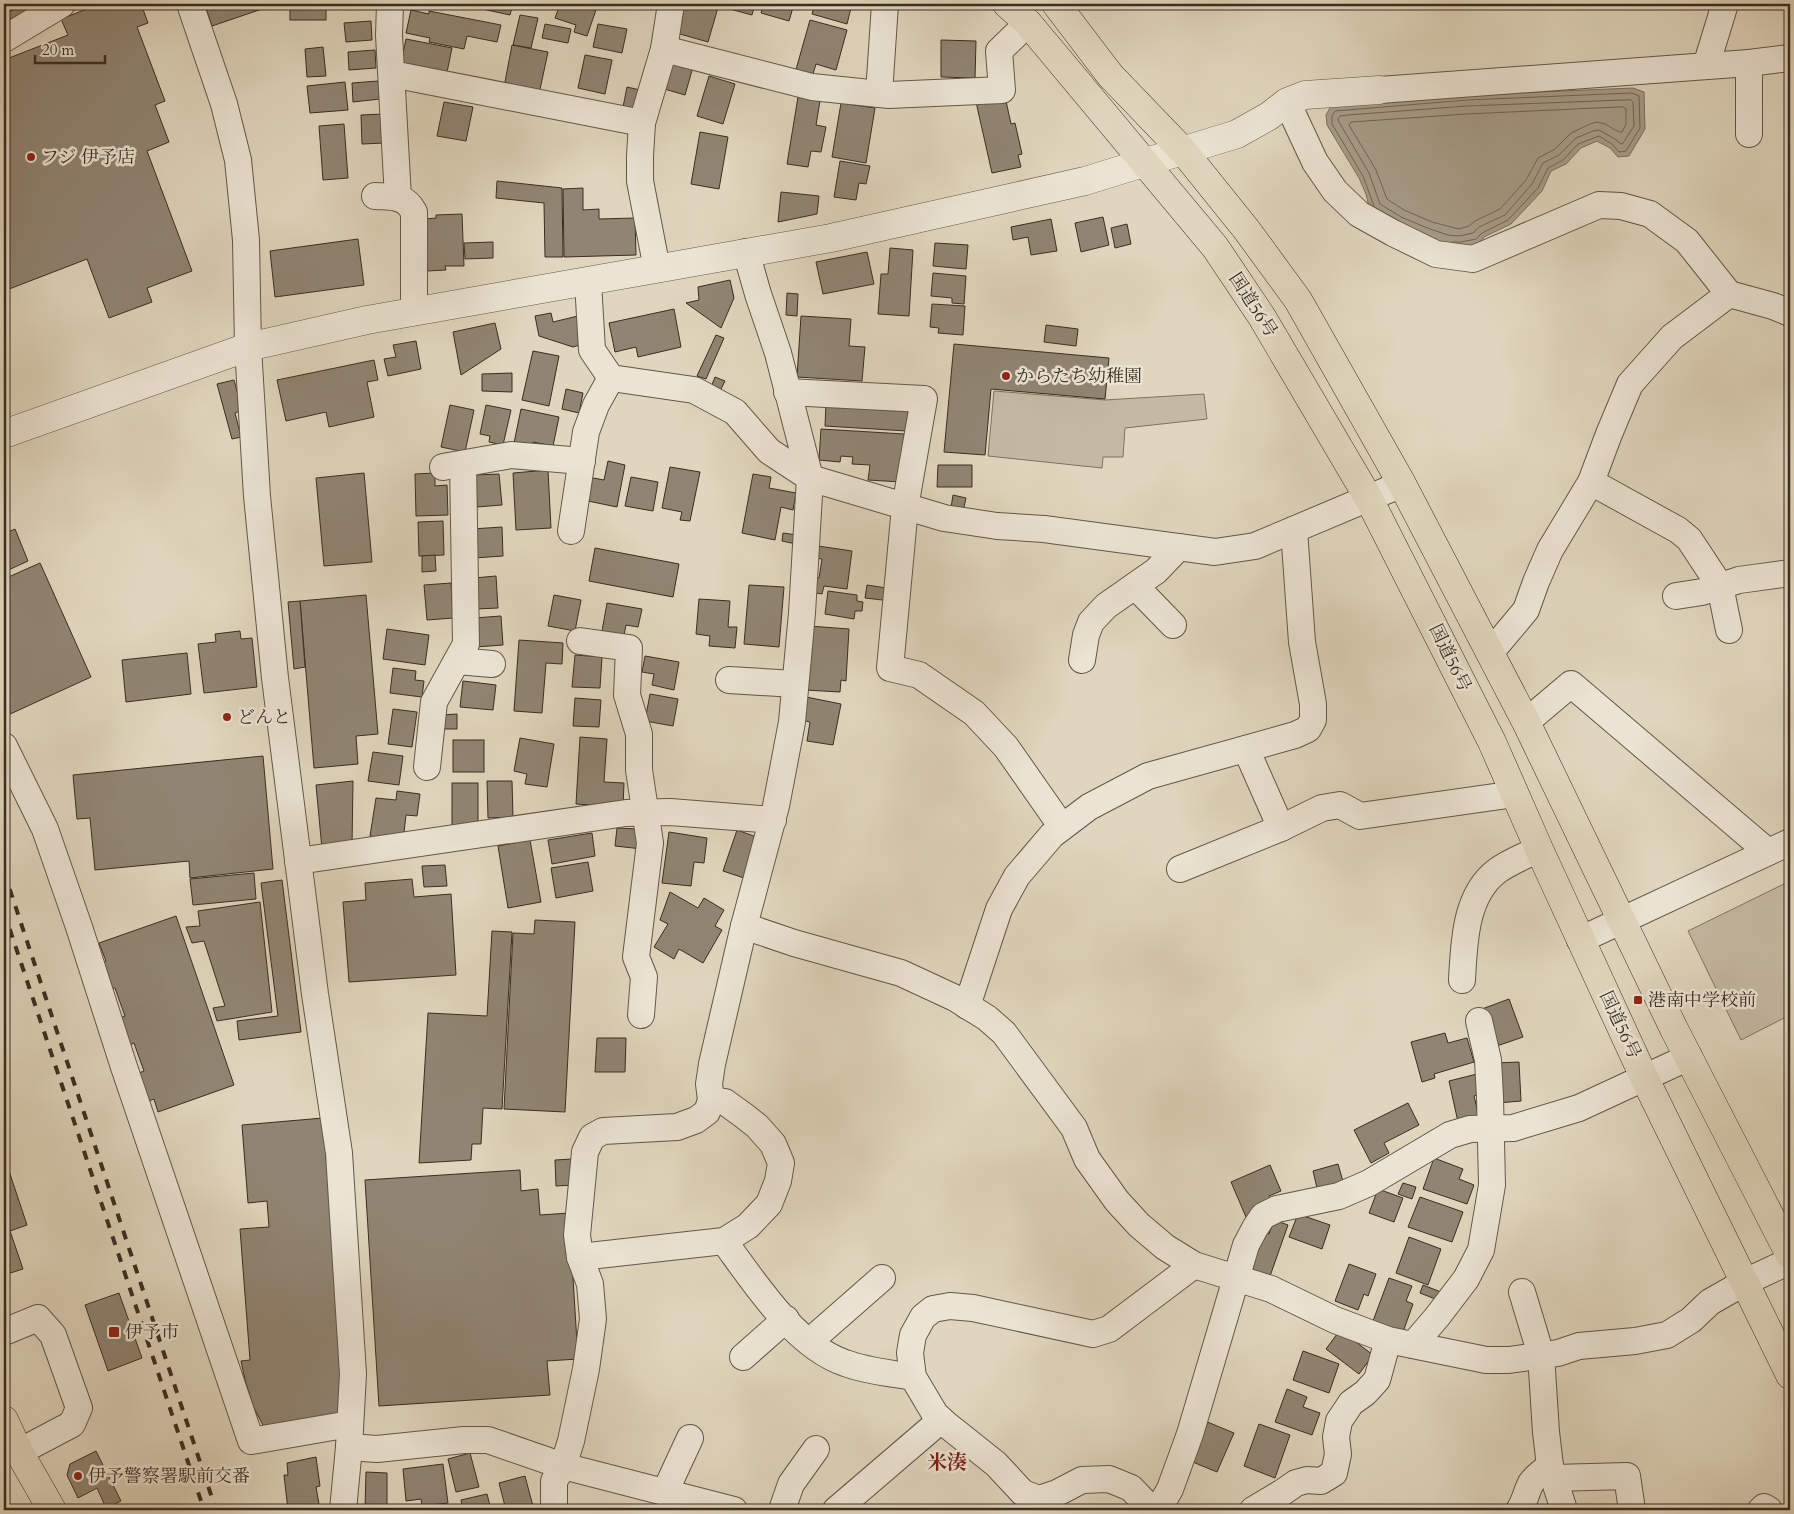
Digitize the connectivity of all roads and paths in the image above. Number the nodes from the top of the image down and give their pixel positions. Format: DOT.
graph roads {
  1 [pos="62,4"];
  2 [pos="190,4"];
  3 [pos="390,4"];
  4 [pos="671,4"];
  5 [pos="884,4"];
  6 [pos="1007,4"];
  7 [pos="1056,4"];
  8 [pos="1724,4"];
  9 [pos="1028,23"];
  10 [pos="4,39"];
  11 [pos="664,49"];
  12 [pos="1790,58"];
  13 [pos="1749,63"];
  14 [pos="1706,66"];
  15 [pos="392,74"];
  16 [pos="1379,90"];
  17 [pos="879,94"];
  18 [pos="1286,102"];
  19 [pos="642,123"];
  20 [pos="1749,134"];
  21 [pos="1184,152"];
  22 [pos="1145,162"];
  23 [pos="746,252"];
  24 [pos="657,269"];
  25 [pos="588,282"];
  26 [pos="1729,294"];
  27 [pos="414,312"];
  28 [pos="1790,313"];
  29 [pos="248,347"];
  30 [pos="610,378"];
  31 [pos="787,392"];
  32 [pos="4,434"];
  33 [pos="582,460"];
  34 [pos="810,478"];
  35 [pos="1591,482"];
  36 [pos="1402,484"];
  37 [pos="1369,499"];
  38 [pos="906,507"];
  39 [pos="1294,530"];
  40 [pos="571,531"];
  41 [pos="1180,547"];
  42 [pos="1790,573"];
  43 [pos="1135,586"];
  44 [pos="1720,586"];
  45 [pos="1676,596"];
  46 [pos="1173,625"];
  47 [pos="1729,630"];
  48 [pos="580,641"];
  49 [pos="1490,653"];
  50 [pos="457,660"];
  51 [pos="1082,660"];
  52 [pos="492,664"];
  53 [pos="729,680"];
  54 [pos="795,684"];
  55 [pos="1526,722"];
  56 [pos="4,746"];
  57 [pos="1246,748"];
  58 [pos="427,767"];
  59 [pos="1515,794"];
  60 [pos="646,812"];
  61 [pos="773,820"];
  62 [pos="1062,827"];
  63 [pos="1281,828"];
  64 [pos="1779,847"];
  65 [pos="1538,850"];
  66 [pos="298,861"];
  67 [pos="1180,869"];
  68 [pos="1622,920"];
  69 [pos="744,926"];
  70 [pos="1580,940"];
  71 [pos="1462,980"];
  72 [pos="967,1006"];
  73 [pos="641,1015"];
  74 [pos="1479,1021"];
  75 [pos="1689,1057"];
  76 [pos="1644,1077"];
  77 [pos="711,1100"];
  78 [pos="1491,1129"];
  79 [pos="724,1241"];
  80 [pos="1790,1255"];
  81 [pos="580,1258"];
  82 [pos="1790,1261"];
  83 [pos="1194,1265"];
  84 [pos="882,1278"];
  85 [pos="1237,1279"];
  86 [pos="1745,1282"];
  87 [pos="1522,1292"];
  88 [pos="786,1319"];
  89 [pos="4,1332"];
  90 [pos="809,1342"];
  91 [pos="1401,1342"];
  92 [pos="1541,1355"];
  93 [pos="743,1357"];
  94 [pos="1790,1376"];
  95 [pos="913,1377"];
  96 [pos="4,1420"];
  97 [pos="941,1420"];
  98 [pos="349,1436"];
  99 [pos="690,1438"];
  100 [pos="816,1449"];
  101 [pos="19,1452"];
  102 [pos="563,1466"];
  103 [pos="1552,1472"];
  104 [pos="665,1492"];
  105 [pos="52,1510"];
  106 [pos="343,1510"];
  107 [pos="554,1510"];
  108 [pos="734,1510"];
  109 [pos="782,1510"];
  110 [pos="836,1510"];
  111 [pos="1152,1510"];
  112 [pos="1158,1510"];
  113 [pos="1253,1510"];
  114 [pos="1519,1510"];
  115 [pos="1564,1510"];
  116 [pos="1632,1510"];
  117 [pos="1761,1510"];
  118 [pos="1769,1510"];
  1 -- 10 [label="street"];
  2 -- 29 [label="street"];
  3 -- 15 [label="street"];
  4 -- 11 [label="street"];
  5 -- 17 [label="street"];
  6 -- 9 [label="highway, 国道56号"];
  7 -- 21 [label="highway, 国道56号"];
  8 -- 14 [label="street"];
  9 -- 17 [label="street"];
  9 -- 22 [label="highway, 国道56号"];
  11 -- 17 [label="street"];
  11 -- 19 [label="street"];
  12 -- 13 [label="street"];
  13 -- 14 [label="street"];
  13 -- 20 [label="street"];
  14 -- 16 [label="street"];
  15 -- 19 [label="street"];
  15 -- 27 [label="street"];
  16 -- 18 [label="street"];
  18 -- 21 [label="street"];
  18 -- 26 [label="street"];
  19 -- 24 [label="street"];
  21 -- 22 [label="street"];
  21 -- 36 [label="highway, 国道56号"];
  22 -- 23 [label="street"];
  22 -- 37 [label="highway, 国道56号"];
  23 -- 24 [label="street"];
  23 -- 31 [label="street"];
  24 -- 25 [label="street"];
  25 -- 27 [label="street"];
  25 -- 30 [label="street"];
  26 -- 28 [label="street"];
  26 -- 35 [label="street"];
  27 -- 29 [label="street"];
  29 -- 32 [label="street"];
  29 -- 66 [label="street"];
  30 -- 33 [label="street"];
  30 -- 34 [label="street"];
  31 -- 34 [label="street"];
  31 -- 38 [label="street"];
  33 -- 40 [label="street"];
  33 -- 50 [label="street"];
  34 -- 38 [label="street"];
  34 -- 54 [label="street"];
  35 -- 44 [label="street"];
  35 -- 49 [label="street"];
  36 -- 37 [label="street"];
  36 -- 49 [label="highway, 国道56号"];
  37 -- 39 [label="street"];
  37 -- 59 [label="highway, 国道56号"];
  38 -- 41 [label="street"];
  38 -- 62 [label="street"];
  39 -- 41 [label="street"];
  39 -- 57 [label="street"];
  41 -- 43 [label="street"];
  42 -- 44 [label="street"];
  43 -- 46 [label="street"];
  43 -- 51 [label="street"];
  44 -- 45 [label="street"];
  44 -- 47 [label="street"];
  48 -- 60 [label="street"];
  49 -- 55 [label="highway, 国道56号"];
  50 -- 52 [label="street"];
  50 -- 58 [label="street"];
  53 -- 54 [label="street"];
  54 -- 61 [label="street"];
  55 -- 64 [label="street"];
  55 -- 68 [label="highway, 国道56号"];
  56 -- 98 [label="street"];
  57 -- 62 [label="street"];
  57 -- 63 [label="street"];
  59 -- 63 [label="street"];
  59 -- 65 [label="highway, 国道56号"];
  60 -- 61 [label="street"];
  60 -- 66 [label="street"];
  60 -- 73 [label="street"];
  61 -- 69 [label="street"];
  62 -- 72 [label="street"];
  63 -- 67 [label="street"];
  64 -- 68 [label="street"];
  65 -- 70 [label="highway, 国道56号"];
  65 -- 71 [label="street"];
  66 -- 98 [label="street"];
  68 -- 70 [label="street"];
  68 -- 75 [label="highway, 国道56号"];
  69 -- 72 [label="street"];
  69 -- 77 [label="street"];
  70 -- 76 [label="highway, 国道56号"];
  72 -- 83 [label="street"];
  74 -- 78 [label="street"];
  75 -- 76 [label="street"];
  75 -- 80 [label="highway, 国道56号"];
  76 -- 78 [label="street"];
  76 -- 86 [label="highway, 国道56号"];
  77 -- 79 [label="street"];
  77 -- 81 [label="street"];
  78 -- 85 [label="street"];
  78 -- 91 [label="street"];
  79 -- 81 [label="street"];
  79 -- 88 [label="street"];
  81 -- 102 [label="street"];
  82 -- 86 [label="street"];
  83 -- 85 [label="street"];
  83 -- 95 [label="street"];
  84 -- 90 [label="street"];
  85 -- 91 [label="street"];
  85 -- 112 [label="street"];
  86 -- 92 [label="street"];
  86 -- 94 [label="highway, 国道56号"];
  87 -- 92 [label="street"];
  88 -- 90 [label="street"];
  88 -- 93 [label="street"];
  89 -- 101 [label="street"];
  90 -- 95 [label="street"];
  91 -- 92 [label="street"];
  91 -- 113 [label="street"];
  92 -- 103 [label="street"];
  95 -- 97 [label="street"];
  96 -- 101 [label="highway"];
  97 -- 110 [label="street"];
  97 -- 111 [label="street"];
  98 -- 102 [label="street"];
  98 -- 106 [label="street"];
  99 -- 104 [label="street"];
  100 -- 109 [label="street"];
  101 -- 105 [label="highway"];
  102 -- 104 [label="street"];
  102 -- 107 [label="street"];
  103 -- 114 [label="street"];
  103 -- 115 [label="street"];
  103 -- 116 [label="street"];
  104 -- 108 [label="street"];
  117 -- 118 [label="street"];
}
